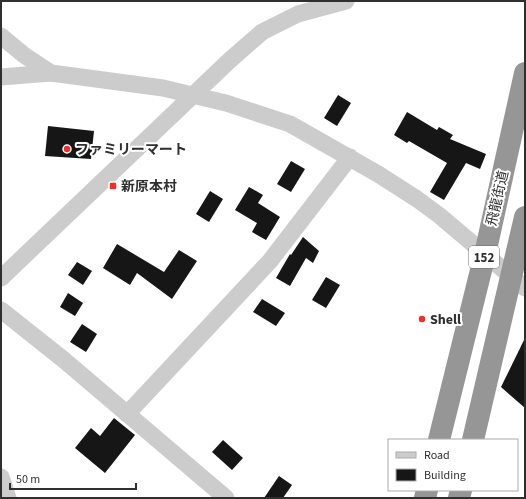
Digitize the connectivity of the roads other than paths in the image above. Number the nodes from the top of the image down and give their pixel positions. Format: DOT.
graph roads {
  1 [pos="346,1"];
  2 [pos="314,5"];
  3 [pos="1,36"];
  4 [pos="525,73"];
  5 [pos="51,74"];
  6 [pos="1,77"];
  7 [pos="193,95"];
  8 [pos="350,157"];
  9 [pos="525,217"];
  10 [pos="485,254"];
  11 [pos="1,278"];
  12 [pos="518,282"];
  13 [pos="1,310"];
  14 [pos="127,414"];
  15 [pos="439,439"];
  16 [pos="473,439"];
  17 [pos="1,477"];
  18 [pos="8,498"];
  19 [pos="226,498"];
  1 -- 2 [label="street"];
  2 -- 7 [label="street"];
  3 -- 5 [label="street"];
  4 -- 10 [label="highway, 飛龍街道 / 152"];
  5 -- 6 [label="street"];
  5 -- 7 [label="street"];
  7 -- 8 [label="street"];
  7 -- 11 [label="street"];
  8 -- 10 [label="street"];
  8 -- 14 [label="street"];
  9 -- 12 [label="highway, 152"];
  10 -- 12 [label="street"];
  10 -- 15 [label="highway, 飛龍街道 / 152"];
  12 -- 16 [label="highway, 152"];
  13 -- 14 [label="street"];
  14 -- 19 [label="street"];
  17 -- 18 [label="street"];
}
